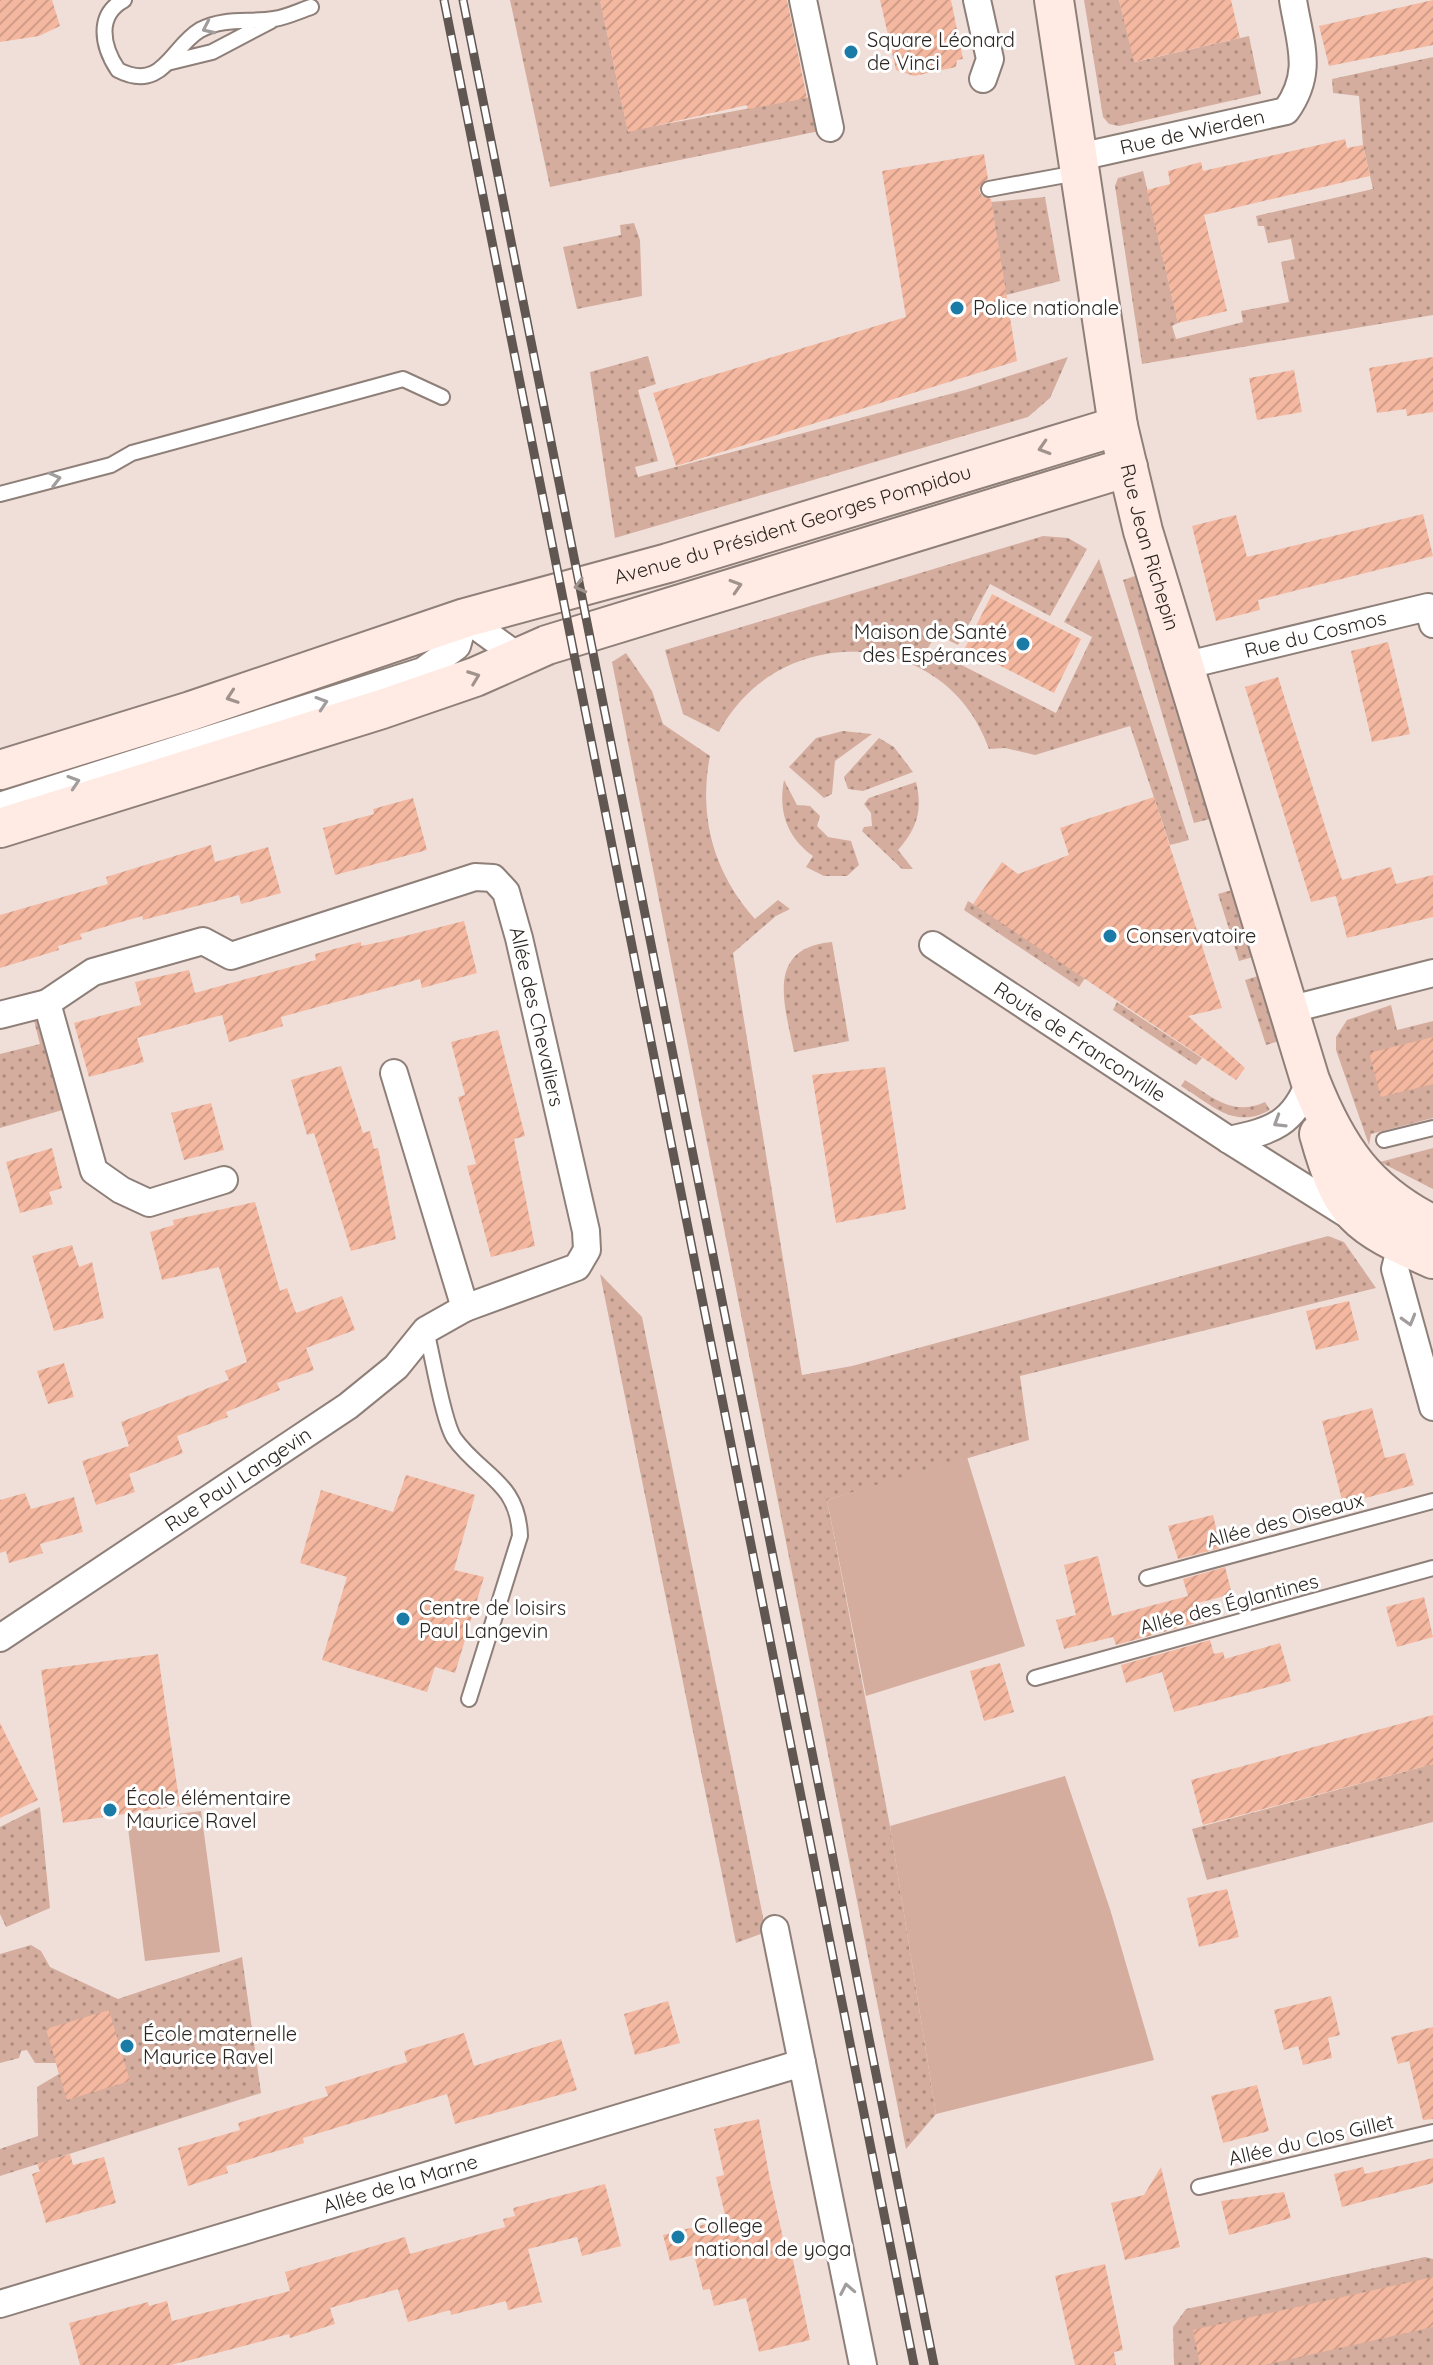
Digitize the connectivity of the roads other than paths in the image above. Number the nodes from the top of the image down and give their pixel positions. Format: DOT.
graph roads {
  1 [pos="124,0"];
  2 [pos="803,0"];
  3 [pos="977,0"];
  4 [pos="1054,0"];
  5 [pos="1293,0"];
  6 [pos="311,7"];
  7 [pos="275,19"];
  8 [pos="171,62"];
  9 [pos="983,79"];
  10 [pos="830,128"];
  11 [pos="1080,164"];
  12 [pos="989,189"];
  13 [pos="442,397"];
  14 [pos="1118,426"];
  15 [pos="1128,467"];
  16 [pos="0,494"];
  17 [pos="465,618"];
  18 [pos="1433,624"];
  19 [pos="520,658"];
  20 [pos="1183,666"];
  21 [pos="0,770"];
  22 [pos="0,806"];
  23 [pos="0,828"];
  24 [pos="933,945"];
  25 [pos="1433,973"];
  26 [pos="47,1003"];
  27 [pos="1288,1010"];
  28 [pos="0,1015"];
  29 [pos="394,1073"];
  30 [pos="1310,1080"];
  31 [pos="1433,1128"];
  32 [pos="1229,1140"];
  33 [pos="1384,1140"];
  34 [pos="224,1180"];
  35 [pos="1342,1192"];
  36 [pos="1423,1237"];
  37 [pos="465,1308"];
  38 [pos="426,1330"];
  39 [pos="1433,1407"];
  40 [pos="1433,1501"];
  41 [pos="1433,1568"];
  42 [pos="1147,1578"];
  43 [pos="0,1638"];
  44 [pos="1035,1678"];
  45 [pos="469,1699"];
  46 [pos="775,1929"];
  47 [pos="802,2063"];
  48 [pos="1433,2132"];
  49 [pos="1199,2187"];
  50 [pos="0,2304"];
  51 [pos="863,2365"];
  1 -- 8 [label="lane"];
  2 -- 10 [label="street"];
  3 -- 9 [label="street"];
  4 -- 11 [label="main road, Rue Jean Richepin"];
  5 -- 11 [label="street, Rue de Wierden"];
  6 -- 7 [label="lane"];
  7 -- 8 [label="lane"];
  7 -- 8 [label="lane, one-way"];
  11 -- 12 [label="lane"];
  11 -- 14 [label="main road, Rue Jean Richepin"];
  16 -- 13 [label="lane, one-way"];
  14 -- 15 [label="main road, Rue Jean Richepin"];
  14 -- 17 [label="main road, Avenue du Président Georges Pompidou, one-way"];
  19 -- 15 [label="main road, one-way"];
  15 -- 20 [label="main road, Rue Jean Richepin"];
  17 -- 19 [label="street"];
  17 -- 21 [label="main road, Avenue du Président Georges Pompidou, one-way"];
  22 -- 17 [label="street, one-way"];
  18 -- 20 [label="street, Rue du Cosmos"];
  23 -- 19 [label="main road, one-way"];
  20 -- 27 [label="main road, Rue Jean Richepin"];
  24 -- 32 [label="street, Route de Franconville"];
  25 -- 27 [label="street"];
  26 -- 28 [label="street, Allée des Chevaliers"];
  26 -- 34 [label="street"];
  26 -- 37 [label="street, Allée des Chevaliers"];
  27 -- 30 [label="main road, Rue Jean Richepin"];
  29 -- 37 [label="street"];
  30 -- 32 [label="street, one-way"];
  30 -- 35 [label="main road, Rue Jean Richepin"];
  31 -- 33 [label="lane"];
  32 -- 35 [label="street, Route de Franconville"];
  35 -- 36 [label="main road, Route de Franconville"];
  36 -- 39 [label="street, one-way"];
  37 -- 38 [label="street, Rue Paul Langevin"];
  38 -- 43 [label="street, Rue Paul Langevin"];
  38 -- 45 [label="lane"];
  40 -- 42 [label="lane, Allée des Oiseaux"];
  41 -- 44 [label="lane, Allée des Églantines"];
  46 -- 47 [label="street"];
  47 -- 50 [label="street, Allée de la Marne"];
  51 -- 47 [label="street, one-way"];
  48 -- 49 [label="lane, Allée du Clos Gillet"];
}
